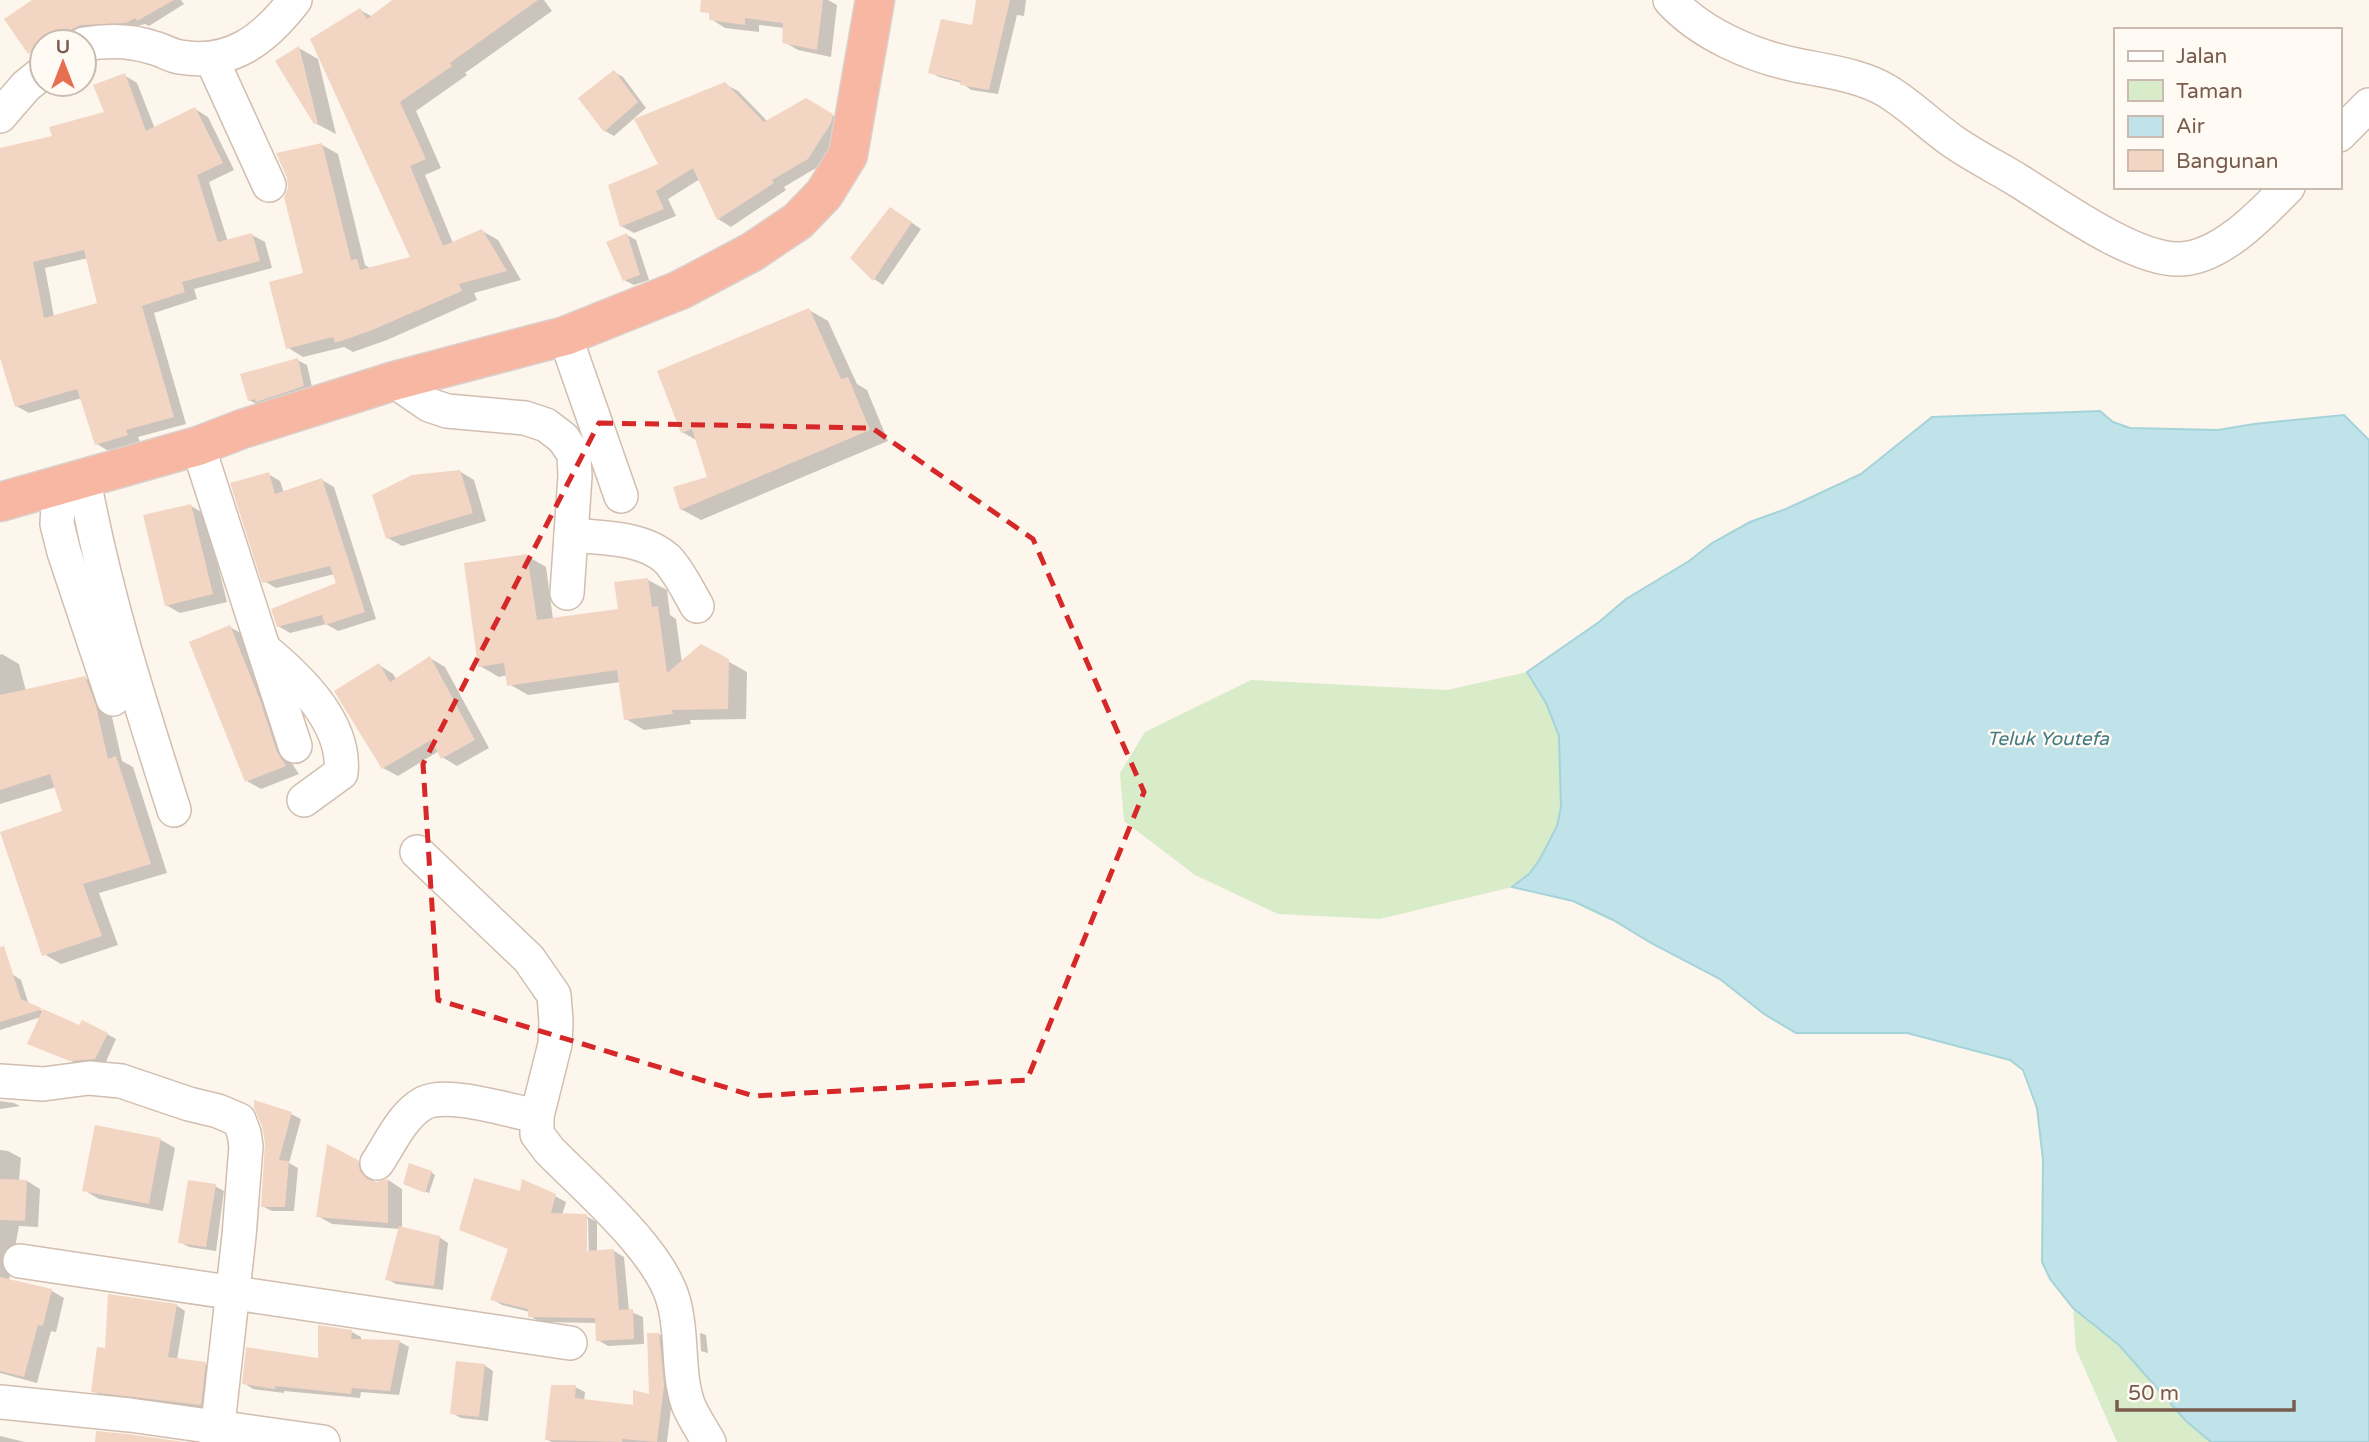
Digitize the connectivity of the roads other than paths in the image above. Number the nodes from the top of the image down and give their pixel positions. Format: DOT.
graph roads {
  1 [pos="295,0"];
  2 [pos="875,0"];
  3 [pos="1670,0"];
  4 [pos="98,43"];
  5 [pos="212,60"];
  6 [pos="28,84"];
  7 [pos="2369,106"];
  8 [pos="0,116"];
  9 [pos="2341,133"];
  10 [pos="270,185"];
  11 [pos="2286,189"];
  12 [pos="565,336"];
  13 [pos="394,381"];
  14 [pos="198,446"];
  15 [pos="71,484"];
  16 [pos="621,496"];
  17 [pos="0,502"];
  18 [pos="571,534"];
  19 [pos="567,593"];
  20 [pos="697,606"];
  21 [pos="264,649"];
  22 [pos="113,699"];
  23 [pos="295,746"];
  24 [pos="304,800"];
  25 [pos="174,810"];
  26 [pos="417,852"];
  27 [pos="0,1081"];
  28 [pos="537,1116"];
  29 [pos="377,1163"];
  30 [pos="20,1261"];
  31 [pos="231,1293"];
  32 [pos="570,1343"];
  33 [pos="0,1402"];
  34 [pos="217,1435"];
  35 [pos="323,1442"];
  36 [pos="709,1442"];
  1 -- 5 [label="street"];
  2 -- 12 [label="highway"];
  3 -- 11 [label="street"];
  4 -- 5 [label="street"];
  5 -- 10 [label="street"];
  6 -- 8 [label="street"];
  7 -- 9 [label="street"];
  12 -- 13 [label="highway"];
  12 -- 16 [label="street"];
  13 -- 14 [label="highway"];
  13 -- 18 [label="street"];
  14 -- 15 [label="highway"];
  14 -- 21 [label="street"];
  15 -- 17 [label="highway"];
  15 -- 22 [label="street"];
  15 -- 25 [label="street"];
  18 -- 19 [label="street"];
  18 -- 20 [label="street"];
  21 -- 23 [label="street"];
  21 -- 24 [label="street"];
  26 -- 28 [label="street"];
  27 -- 31 [label="street"];
  28 -- 29 [label="street"];
  28 -- 36 [label="street"];
  30 -- 31 [label="street"];
  31 -- 32 [label="street"];
  31 -- 34 [label="street"];
  33 -- 34 [label="street"];
  34 -- 35 [label="street"];
}
